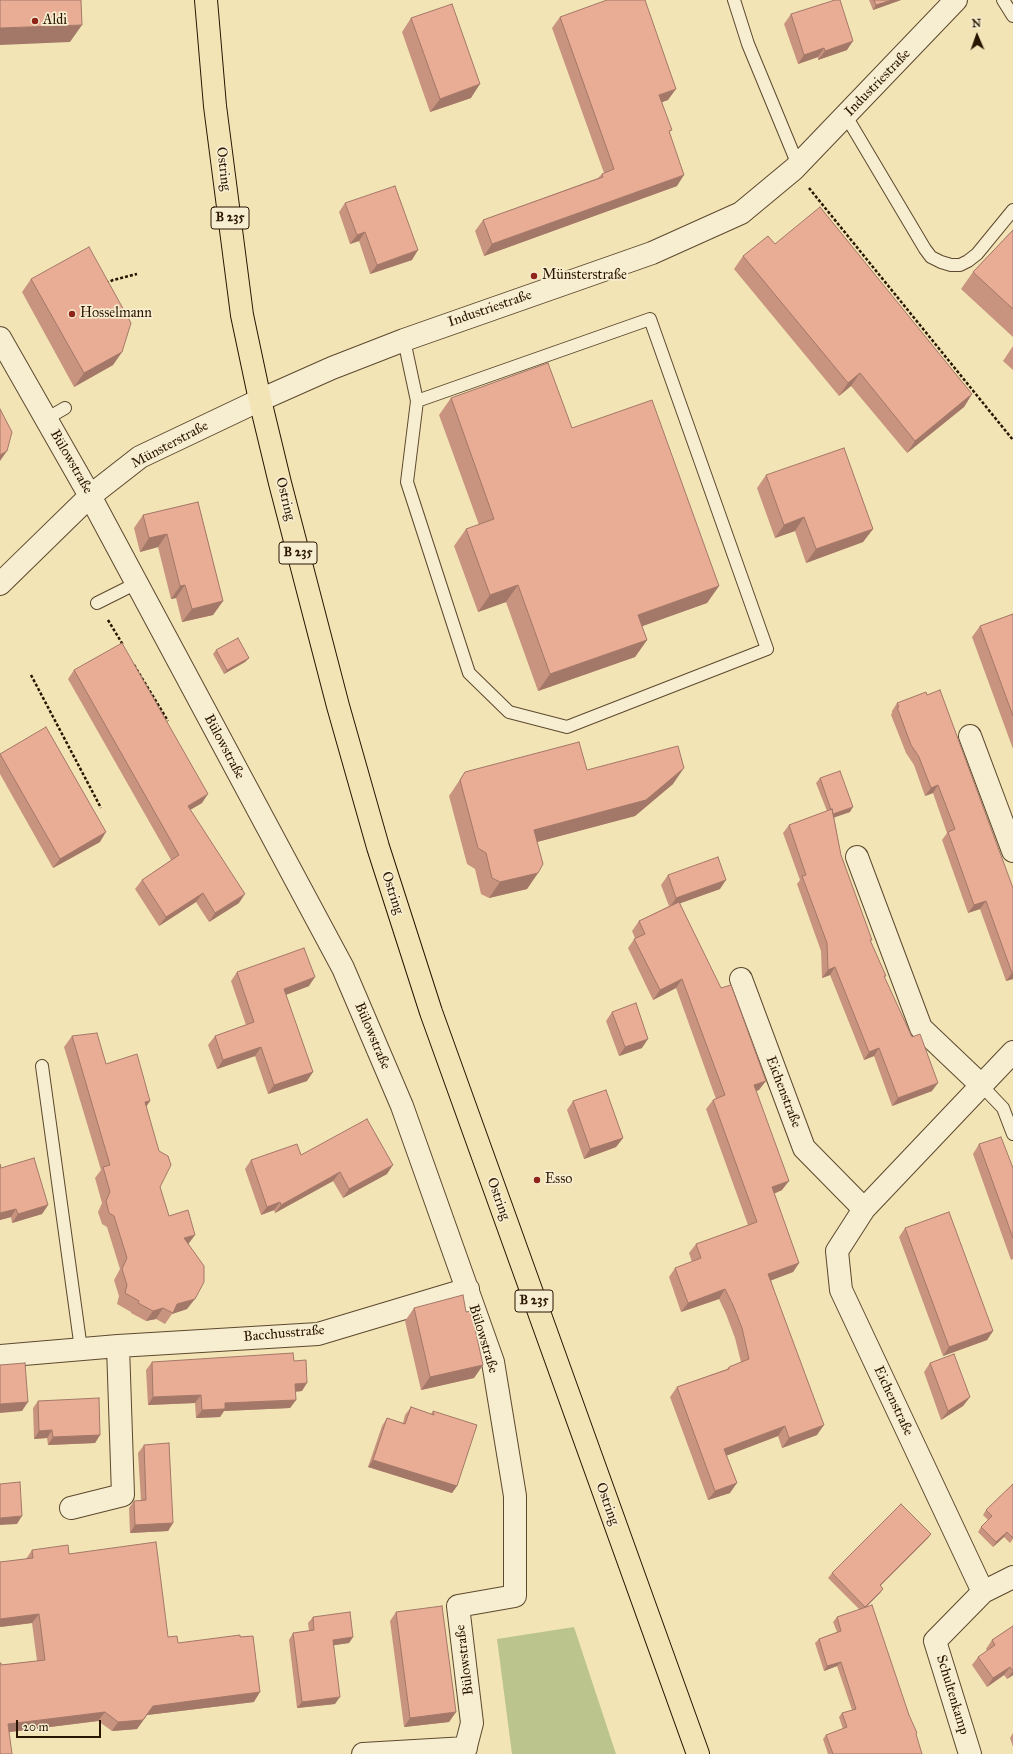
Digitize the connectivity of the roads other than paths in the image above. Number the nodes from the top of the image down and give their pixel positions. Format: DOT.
graph roads {
  1 [pos="206,0"];
  2 [pos="734,0"];
  3 [pos="956,0"];
  4 [pos="1003,0"];
  5 [pos="1013,16"];
  6 [pos="846,116"];
  7 [pos="796,167"];
  8 [pos="1013,210"];
  9 [pos="0,338"];
  10 [pos="404,340"];
  11 [pos="260,400"];
  12 [pos="417,401"];
  13 [pos="65,408"];
  14 [pos="46,419"];
  15 [pos="90,496"];
  16 [pos="137,583"];
  17 [pos="0,584"];
  18 [pos="97,602"];
  19 [pos="970,736"];
  20 [pos="1013,851"];
  21 [pos="857,857"];
  22 [pos="740,979"];
  23 [pos="1013,1052"];
  24 [pos="42,1066"];
  25 [pos="981,1085"];
  26 [pos="1013,1134"];
  27 [pos="864,1209"];
  28 [pos="468,1289"];
  29 [pos="118,1346"];
  30 [pos="81,1349"];
  31 [pos="0,1356"];
  32 [pos="71,1508"];
  33 [pos="1013,1577"];
  34 [pos="984,1592"];
  35 [pos="465,1751"];
  36 [pos="363,1754"];
  37 [pos="698,1754"];
  38 [pos="970,1754"];
  1 -- 11 [label="main road, Ostring / B 235"];
  2 -- 7 [label="lane"];
  3 -- 6 [label="street, Industriestraße"];
  4 -- 5 [label="lane"];
  6 -- 7 [label="street, Industriestraße"];
  6 -- 8 [label="lane"];
  7 -- 10 [label="street, Industriestraße"];
  9 -- 14 [label="street, Bülowstraße"];
  10 -- 11 [label="street, Industriestraße"];
  10 -- 12 [label="lane"];
  11 -- 15 [label="street, Münsterstraße"];
  11 -- 37 [label="main road, Ostring / B 235"];
  12 -- 12 [label="lane"];
  13 -- 14 [label="lane"];
  14 -- 15 [label="street, Bülowstraße"];
  15 -- 16 [label="street, Bülowstraße"];
  15 -- 17 [label="street, Münsterstraße"];
  16 -- 18 [label="lane"];
  16 -- 28 [label="street, Bülowstraße"];
  19 -- 20 [label="street"];
  21 -- 25 [label="street"];
  22 -- 27 [label="street, Eichenstraße"];
  23 -- 25 [label="street, Eichenstraße"];
  24 -- 30 [label="lane"];
  25 -- 26 [label="lane"];
  25 -- 27 [label="street, Eichenstraße"];
  27 -- 34 [label="street, Eichenstraße"];
  28 -- 29 [label="street, Bacchusstraße"];
  28 -- 35 [label="street, Bülowstraße"];
  29 -- 30 [label="street, Bacchusstraße"];
  29 -- 32 [label="street"];
  30 -- 31 [label="street, Bacchusstraße"];
  33 -- 34 [label="street, Schultenkamp"];
  34 -- 38 [label="street, Schultenkamp"];
  35 -- 36 [label="street"];
}
